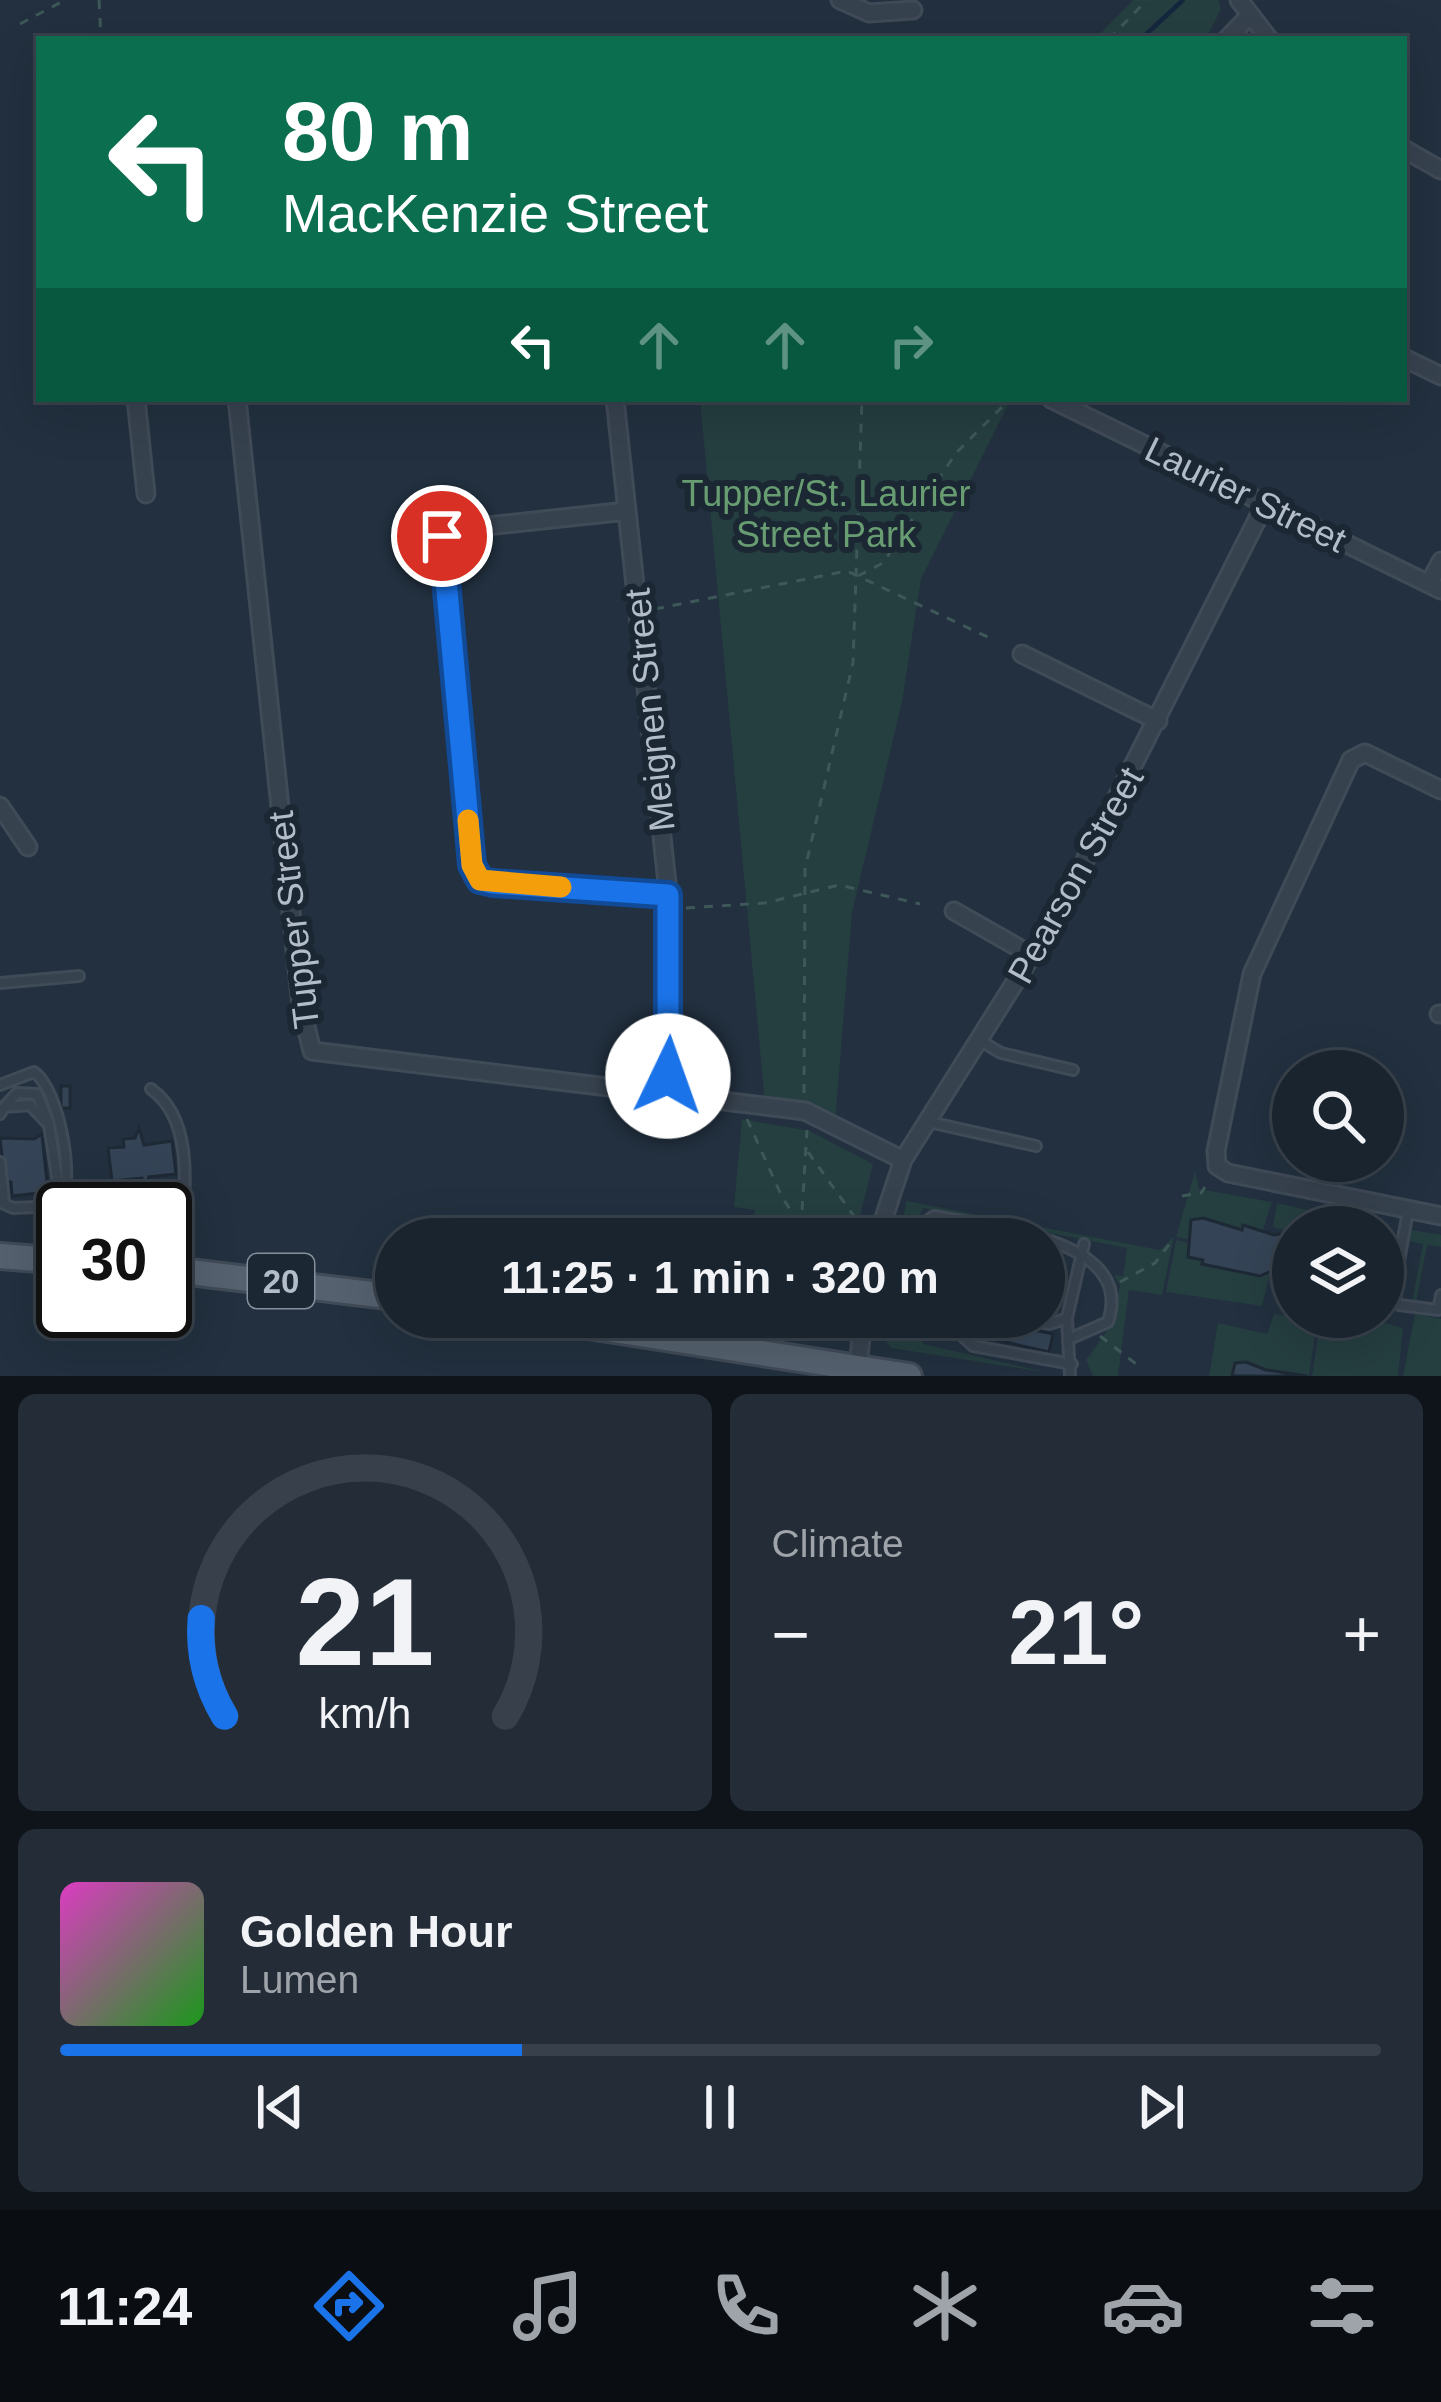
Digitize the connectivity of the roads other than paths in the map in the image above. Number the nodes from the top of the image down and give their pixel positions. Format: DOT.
graph roads {
  1 [pos="840,0"];
  2 [pos="1239,0"];
  3 [pos="914,10"];
  4 [pos="1249,16"];
  5 [pos="1230,36"];
  6 [pos="1266,36"];
  7 [pos="1407,151"];
  8 [pos="1441,170"];
  9 [pos="1407,359"];
  10 [pos="1441,376"];
  11 [pos="136,402"];
  12 [pos="237,402"];
  13 [pos="615,402"];
  14 [pos="1057,402"];
  15 [pos="146,494"];
  16 [pos="1265,504"];
  17 [pos="627,511"];
  18 [pos="1441,561"];
  19 [pos="1435,587"];
  20 [pos="1022,654"];
  21 [pos="1158,721"];
  22 [pos="1441,790"];
  23 [pos="0,806"];
  24 [pos="28,847"];
  25 [pos="668,895"];
  26 [pos="954,911"];
  27 [pos="1033,956"];
  28 [pos="79,976"];
  29 [pos="0,983"];
  30 [pos="980,1040"];
  31 [pos="1073,1070"];
  32 [pos="0,1085"];
  33 [pos="151,1089"];
  34 [pos="667,1094"];
  35 [pos="2,1110"];
  36 [pos="928,1121"];
  37 [pos="1036,1146"];
  38 [pos="903,1160"];
  39 [pos="0,1162"];
  40 [pos="58,1182"];
  41 [pos="67,1182"];
  42 [pos="183,1182"];
  43 [pos="2,1202"];
  44 [pos="36,1209"];
  45 [pos="1408,1209"];
  46 [pos="1441,1216"];
  47 [pos="884,1218"];
  48 [pos="1084,1244"];
  49 [pos="1065,1249"];
  50 [pos="0,1256"];
  51 [pos="1081,1258"];
  52 [pos="36,1259"];
  53 [pos="192,1272"];
  54 [pos="375,1295"];
  55 [pos="1441,1295"];
  56 [pos="1067,1318"];
  57 [pos="668,1338"];
  58 [pos="861,1338"];
  59 [pos="966,1338"];
  60 [pos="1069,1339"];
  61 [pos="1072,1364"];
  62 [pos="858,1367"];
  63 [pos="909,1376"];
  64 [pos="1070,1376"];
  1 -- 3 [label="street"];
  2 -- 4 [label="street"];
  4 -- 5 [label="street"];
  4 -- 6 [label="street"];
  7 -- 8 [label="street"];
  9 -- 10 [label="street"];
  11 -- 15 [label="street"];
  12 -- 34 [label="street, Tupper Street"];
  13 -- 17 [label="street, Meignen Street"];
  14 -- 16 [label="street, Laurier Street"];
  16 -- 19 [label="street, Laurier Street"];
  16 -- 21 [label="street, Pearson Street"];
  17 -- 25 [label="street, Meignen Street"];
  17 -- 25 [label="street"];
  18 -- 19 [label="street"];
  20 -- 21 [label="street"];
  21 -- 27 [label="street, Pearson Street"];
  22 -- 45 [label="street"];
  23 -- 24 [label="street"];
  25 -- 34 [label="street, Meignen Street"];
  26 -- 27 [label="street"];
  27 -- 30 [label="street, Pearson Street"];
  28 -- 29 [label="lane"];
  30 -- 31 [label="lane"];
  30 -- 36 [label="street, Pearson Street"];
  32 -- 41 [label="lane"];
  33 -- 42 [label="lane"];
  34 -- 38 [label="street, Tupper Street"];
  35 -- 40 [label="lane"];
  36 -- 37 [label="lane"];
  36 -- 38 [label="street, Pearson Street"];
  38 -- 47 [label="street, Pearson Street"];
  39 -- 43 [label="lane"];
  43 -- 44 [label="lane"];
  45 -- 46 [label="street"];
  45 -- 55 [label="lane"];
  48 -- 51 [label="lane"];
  49 -- 51 [label="lane"];
  50 -- 52 [label="main road"];
  51 -- 56 [label="lane"];
  51 -- 60 [label="lane"];
  53 -- 54 [label="main road, 20"];
  56 -- 60 [label="lane"];
  57 -- 62 [label="main road"];
  58 -- 62 [label="street"];
  59 -- 61 [label="lane"];
  60 -- 61 [label="lane"];
  61 -- 64 [label="lane"];
  62 -- 63 [label="main road"];
}
